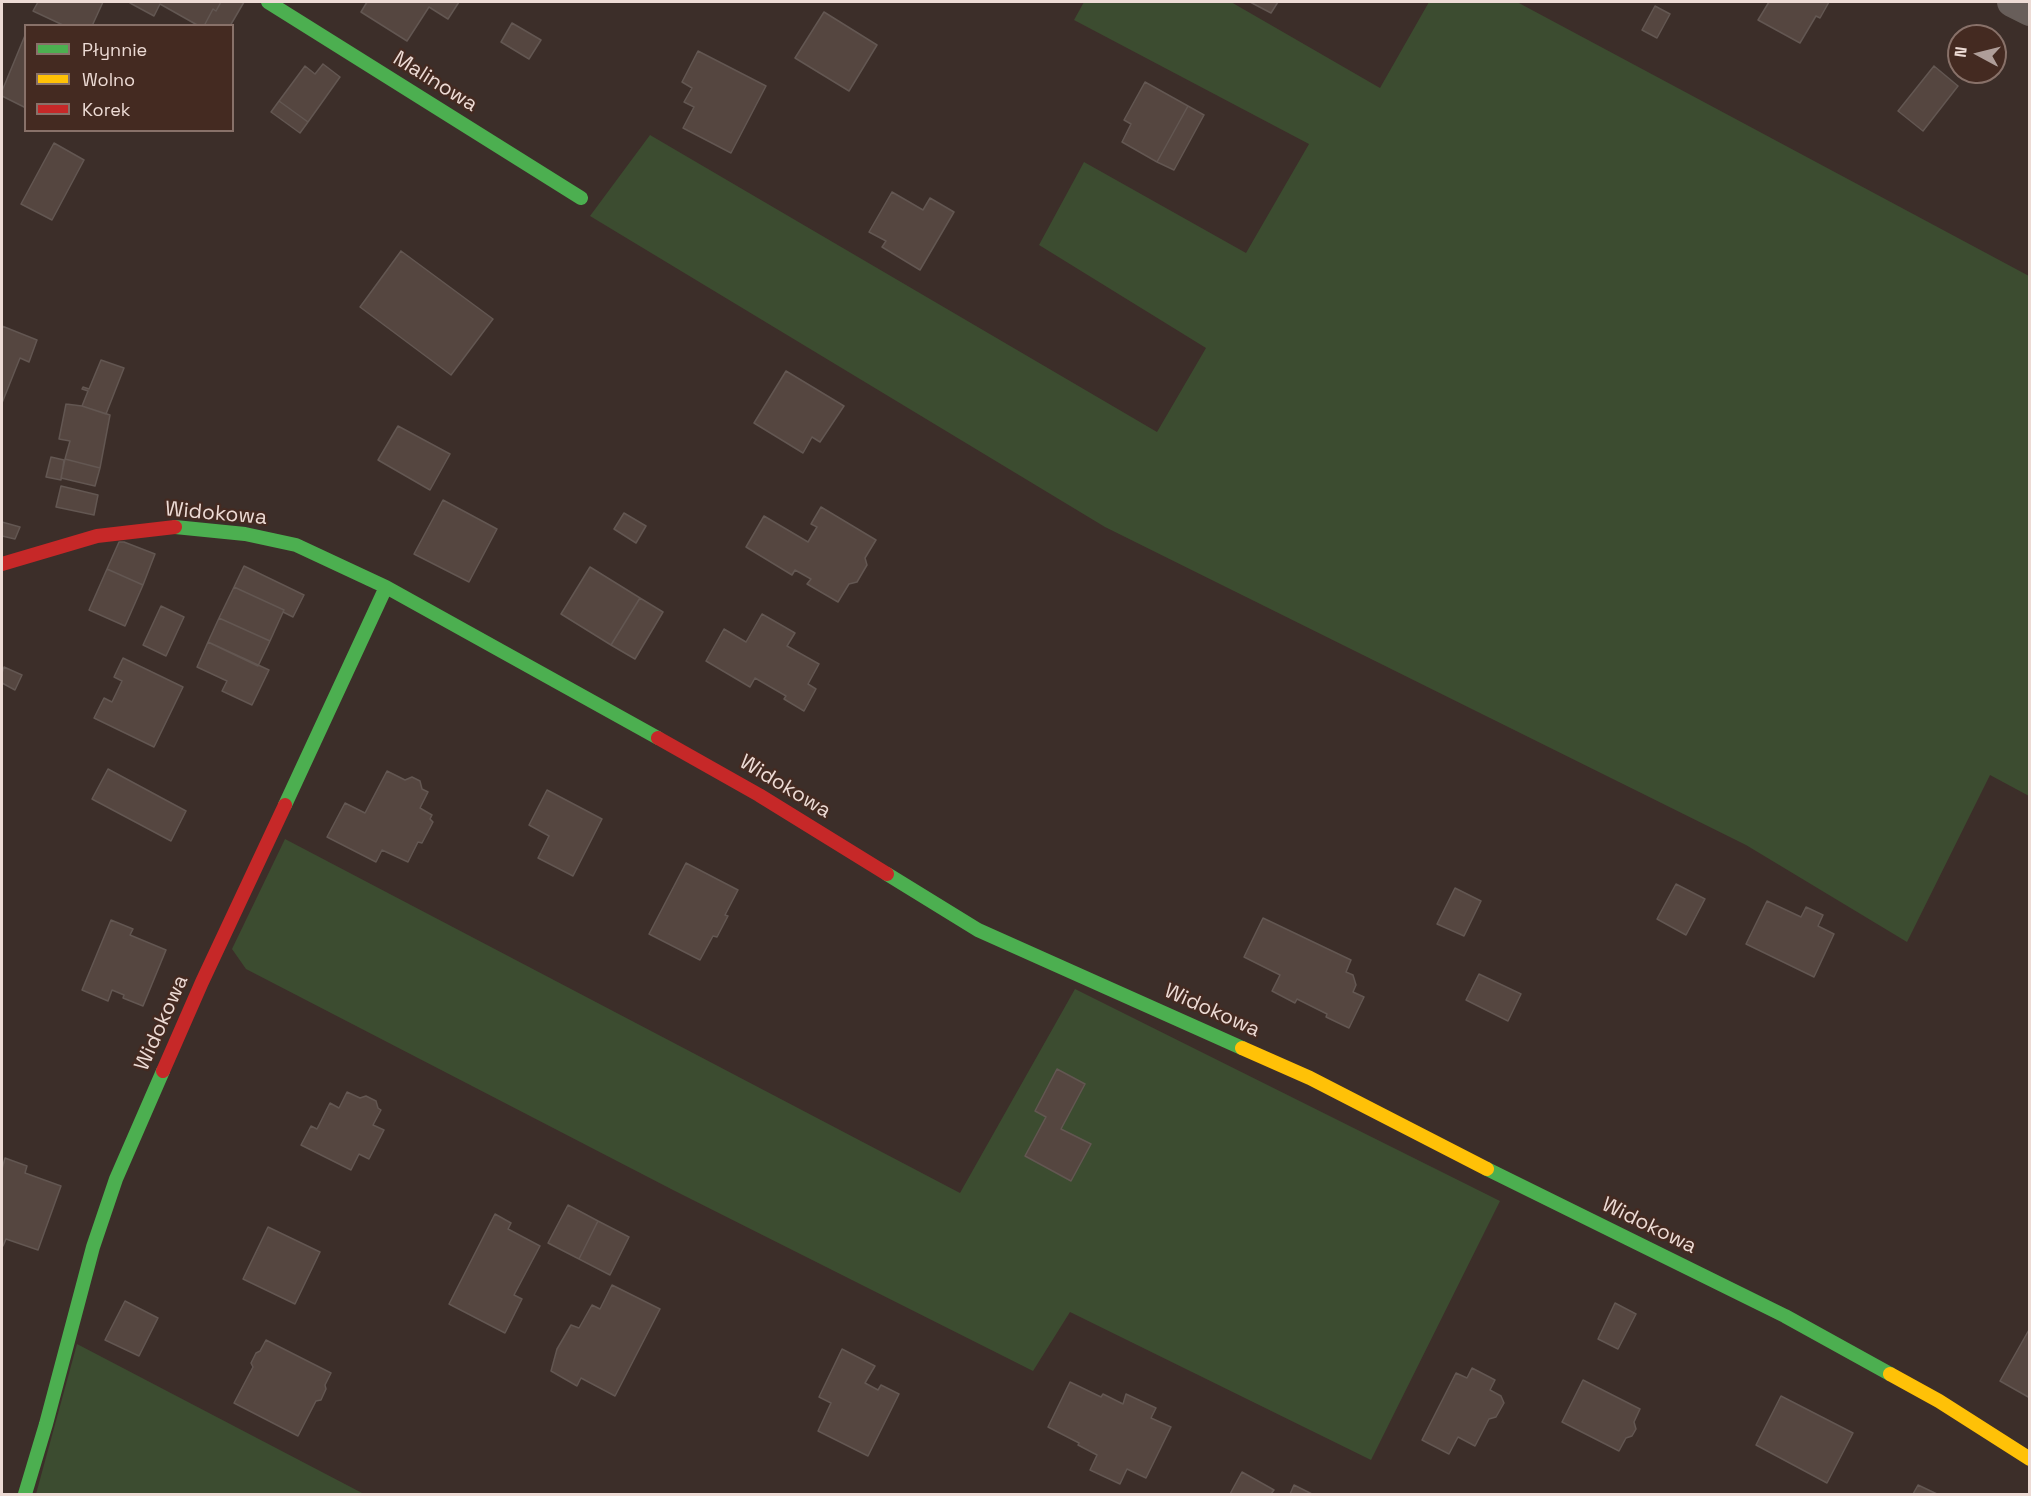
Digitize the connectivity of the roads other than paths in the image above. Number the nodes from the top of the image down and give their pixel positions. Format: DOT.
graph roads {
  1 [pos="268,2"];
  2 [pos="2012,2"];
  3 [pos="2030,11"];
  4 [pos="581,198"];
  5 [pos="2,564"];
  6 [pos="386,587"];
  7 [pos="2030,1459"];
  8 [pos="25,1494"];
  1 -- 4 [label="street, Malinowa"];
  2 -- 3 [label="street"];
  5 -- 6 [label="street, Widokowa"];
  6 -- 7 [label="street, Widokowa"];
  6 -- 8 [label="street, Widokowa"];
}
